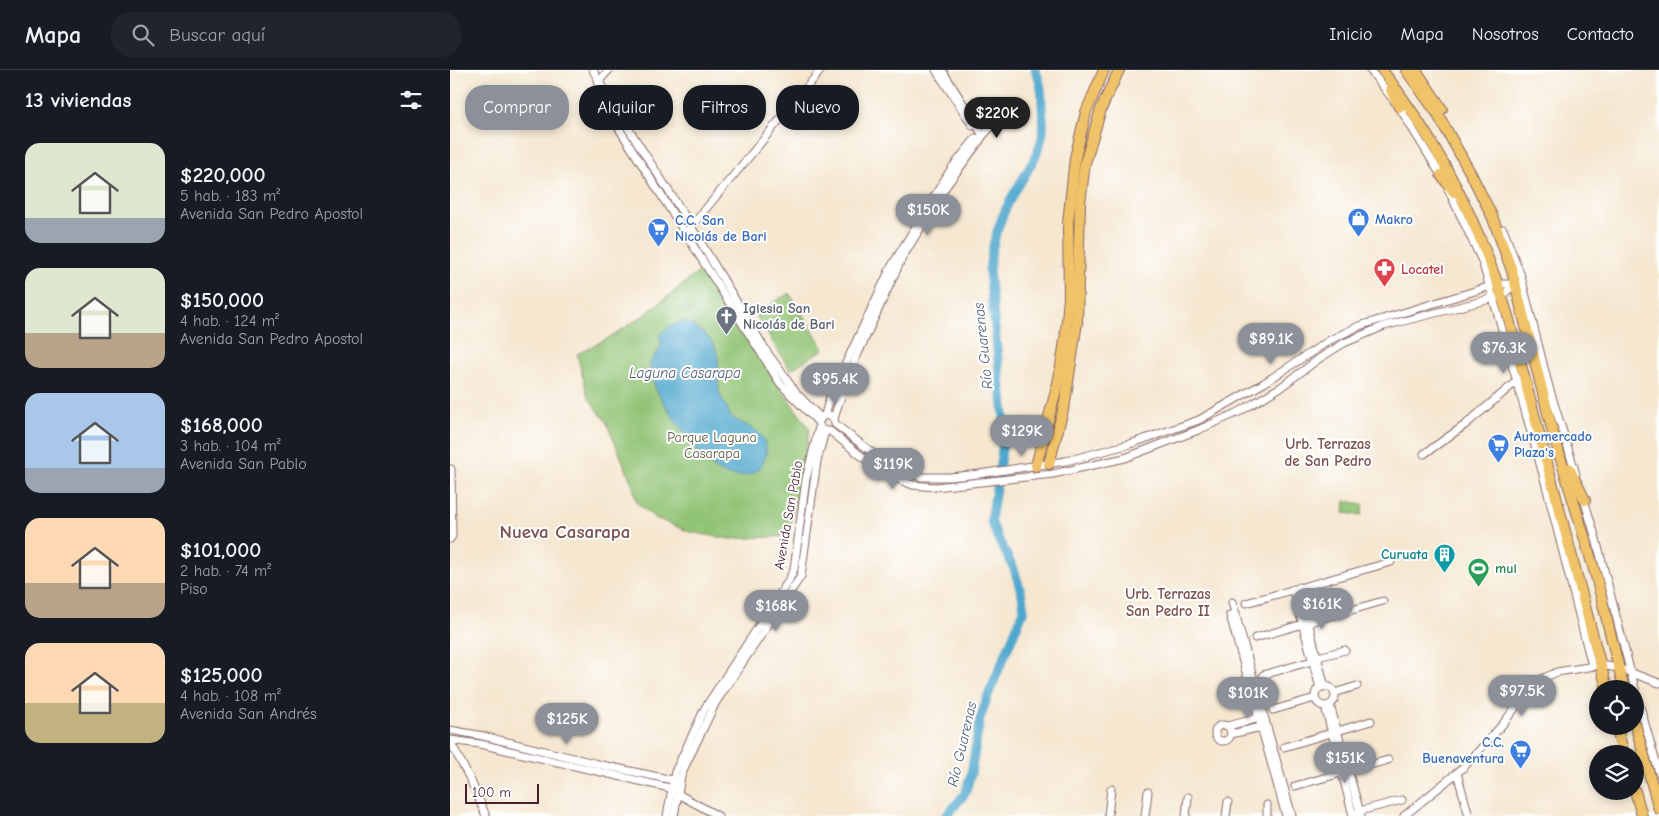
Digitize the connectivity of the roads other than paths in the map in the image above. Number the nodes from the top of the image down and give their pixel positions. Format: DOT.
graph roads {
  1 [pos="593,70"];
  2 [pos="609,70"];
  3 [pos="821,70"];
  4 [pos="936,70"];
  5 [pos="942,70"];
  6 [pos="1104,70"];
  7 [pos="1370,70"];
  8 [pos="1381,70"];
  9 [pos="1406,70"];
  10 [pos="1416,70"];
  11 [pos="1120,72"];
  12 [pos="599,80"];
  13 [pos="1400,107"];
  14 [pos="996,121"];
  15 [pos="978,131"];
  16 [pos="981,139"];
  17 [pos="1441,175"];
  18 [pos="1470,215"];
  19 [pos="1503,229"];
  20 [pos="688,230"];
  21 [pos="1512,271"];
  22 [pos="1515,284"];
  23 [pos="1494,285"];
  24 [pos="1497,296"];
  25 [pos="1517,381"];
  26 [pos="835,421"];
  27 [pos="823,424"];
  28 [pos="1553,433"];
  29 [pos="1424,454"];
  30 [pos="1049,464"];
  31 [pos="1036,466"];
  32 [pos="451,469"];
  33 [pos="1042,476"];
  34 [pos="1585,500"];
  35 [pos="450,539"];
  36 [pos="1391,562"];
  37 [pos="1296,588"];
  38 [pos="1383,601"];
  39 [pos="1232,602"];
  40 [pos="1246,603"];
  41 [pos="1305,623"];
  42 [pos="1255,638"];
  43 [pos="1588,647"];
  44 [pos="1345,650"];
  45 [pos="1315,660"];
  46 [pos="1596,665"];
  47 [pos="1618,668"];
  48 [pos="1630,673"];
  49 [pos="1263,675"];
  50 [pos="1603,680"];
  51 [pos="1621,680"];
  52 [pos="1632,680"];
  53 [pos="1659,682"];
  54 [pos="1357,686"];
  55 [pos="1322,687"];
  56 [pos="1334,693"];
  57 [pos="1315,698"];
  58 [pos="1327,706"];
  59 [pos="1273,710"];
  60 [pos="1261,718"];
  61 [pos="1644,720"];
  62 [pos="1371,721"];
  63 [pos="1262,729"];
  64 [pos="450,730"];
  65 [pos="1335,733"];
  66 [pos="1638,735"];
  67 [pos="450,740"];
  68 [pos="1284,747"];
  69 [pos="1388,760"];
  70 [pos="1345,773"];
  71 [pos="1457,773"];
  72 [pos="1659,773"];
  73 [pos="677,780"];
  74 [pos="1295,786"];
  75 [pos="1111,788"];
  76 [pos="676,791"];
  77 [pos="1148,792"];
  78 [pos="1188,797"];
  79 [pos="1402,800"];
  80 [pos="1638,800"];
  81 [pos="1228,802"];
  82 [pos="1268,805"];
  83 [pos="1659,809"];
  84 [pos="1357,815"];
  85 [pos="486,816"];
  86 [pos="666,816"];
  87 [pos="674,816"];
  88 [pos="718,816"];
  89 [pos="1108,816"];
  90 [pos="1145,816"];
  91 [pos="1186,816"];
  92 [pos="1226,816"];
  93 [pos="1267,816"];
  94 [pos="1286,816"];
  95 [pos="1292,816"];
  96 [pos="1404,816"];
  97 [pos="1468,816"];
  98 [pos="1642,816"];
  1 -- 12 [label="street"];
  2 -- 12 [label="street"];
  3 -- 20 [label="street"];
  4 -- 15 [label="street"];
  5 -- 15 [label="street"];
  6 -- 31 [label="highway"];
  7 -- 13 [label="street"];
  8 -- 13 [label="highway"];
  8 -- 18 [label="highway"];
  9 -- 21 [label="highway"];
  10 -- 19 [label="highway"];
  11 -- 30 [label="highway"];
  12 -- 20 [label="street"];
  13 -- 17 [label="street"];
  14 -- 16 [label="street"];
  15 -- 16 [label="street"];
  15 -- 27 [label="street, Avenida San Pablo"];
  16 -- 26 [label="street"];
  17 -- 18 [label="highway"];
  17 -- 23 [label="street"];
  18 -- 23 [label="highway"];
  19 -- 21 [label="highway"];
  19 -- 34 [label="street"];
  20 -- 27 [label="street"];
  21 -- 22 [label="highway"];
  22 -- 23 [label="street"];
  22 -- 24 [label="street"];
  22 -- 28 [label="highway"];
  23 -- 24 [label="highway"];
  23 -- 30 [label="street"];
  24 -- 25 [label="street"];
  24 -- 33 [label="street"];
  24 -- 46 [label="highway"];
  25 -- 29 [label="street"];
  25 -- 43 [label="street"];
  26 -- 27 [label="street"];
  26 -- 27 [label="street"];
  26 -- 31 [label="street"];
  27 -- 33 [label="street"];
  27 -- 73 [label="street, Avenida San Pablo"];
  28 -- 34 [label="highway"];
  28 -- 47 [label="highway"];
  30 -- 31 [label="street"];
  30 -- 33 [label="street"];
  31 -- 33 [label="street"];
  32 -- 35 [label="street"];
  34 -- 48 [label="street"];
  36 -- 37 [label="street"];
  37 -- 40 [label="street"];
  37 -- 41 [label="street"];
  38 -- 41 [label="street"];
  39 -- 60 [label="street"];
  41 -- 42 [label="street"];
  41 -- 45 [label="street"];
  43 -- 46 [label="highway"];
  44 -- 45 [label="street"];
  45 -- 49 [label="street"];
  45 -- 55 [label="street"];
  46 -- 47 [label="street"];
  46 -- 50 [label="highway"];
  46 -- 71 [label="street"];
  47 -- 48 [label="street"];
  47 -- 51 [label="highway"];
  48 -- 52 [label="street"];
  48 -- 53 [label="street"];
  54 -- 56 [label="street"];
  55 -- 56 [label="street"];
  55 -- 57 [label="street"];
  56 -- 58 [label="street"];
  57 -- 58 [label="street"];
  57 -- 59 [label="street"];
  58 -- 65 [label="street"];
  60 -- 63 [label="street"];
  60 -- 63 [label="street"];
  60 -- 95 [label="street"];
  61 -- 72 [label="street"];
  62 -- 65 [label="street"];
  63 -- 94 [label="street"];
  64 -- 73 [label="street"];
  65 -- 68 [label="street"];
  65 -- 70 [label="street"];
  66 -- 83 [label="highway"];
  67 -- 76 [label="street"];
  67 -- 85 [label="street"];
  69 -- 70 [label="street"];
  70 -- 74 [label="street"];
  70 -- 84 [label="street"];
  71 -- 96 [label="street"];
  71 -- 97 [label="street"];
  73 -- 76 [label="street, Avenida San Pablo"];
  75 -- 89 [label="street"];
  76 -- 86 [label="street, Avenida San Pablo"];
  76 -- 87 [label="street, Avenida San Pablo"];
  76 -- 88 [label="street"];
  77 -- 90 [label="street"];
  78 -- 91 [label="street"];
  79 -- 84 [label="street"];
  80 -- 98 [label="highway"];
  81 -- 92 [label="street"];
  82 -- 93 [label="street"];
}
